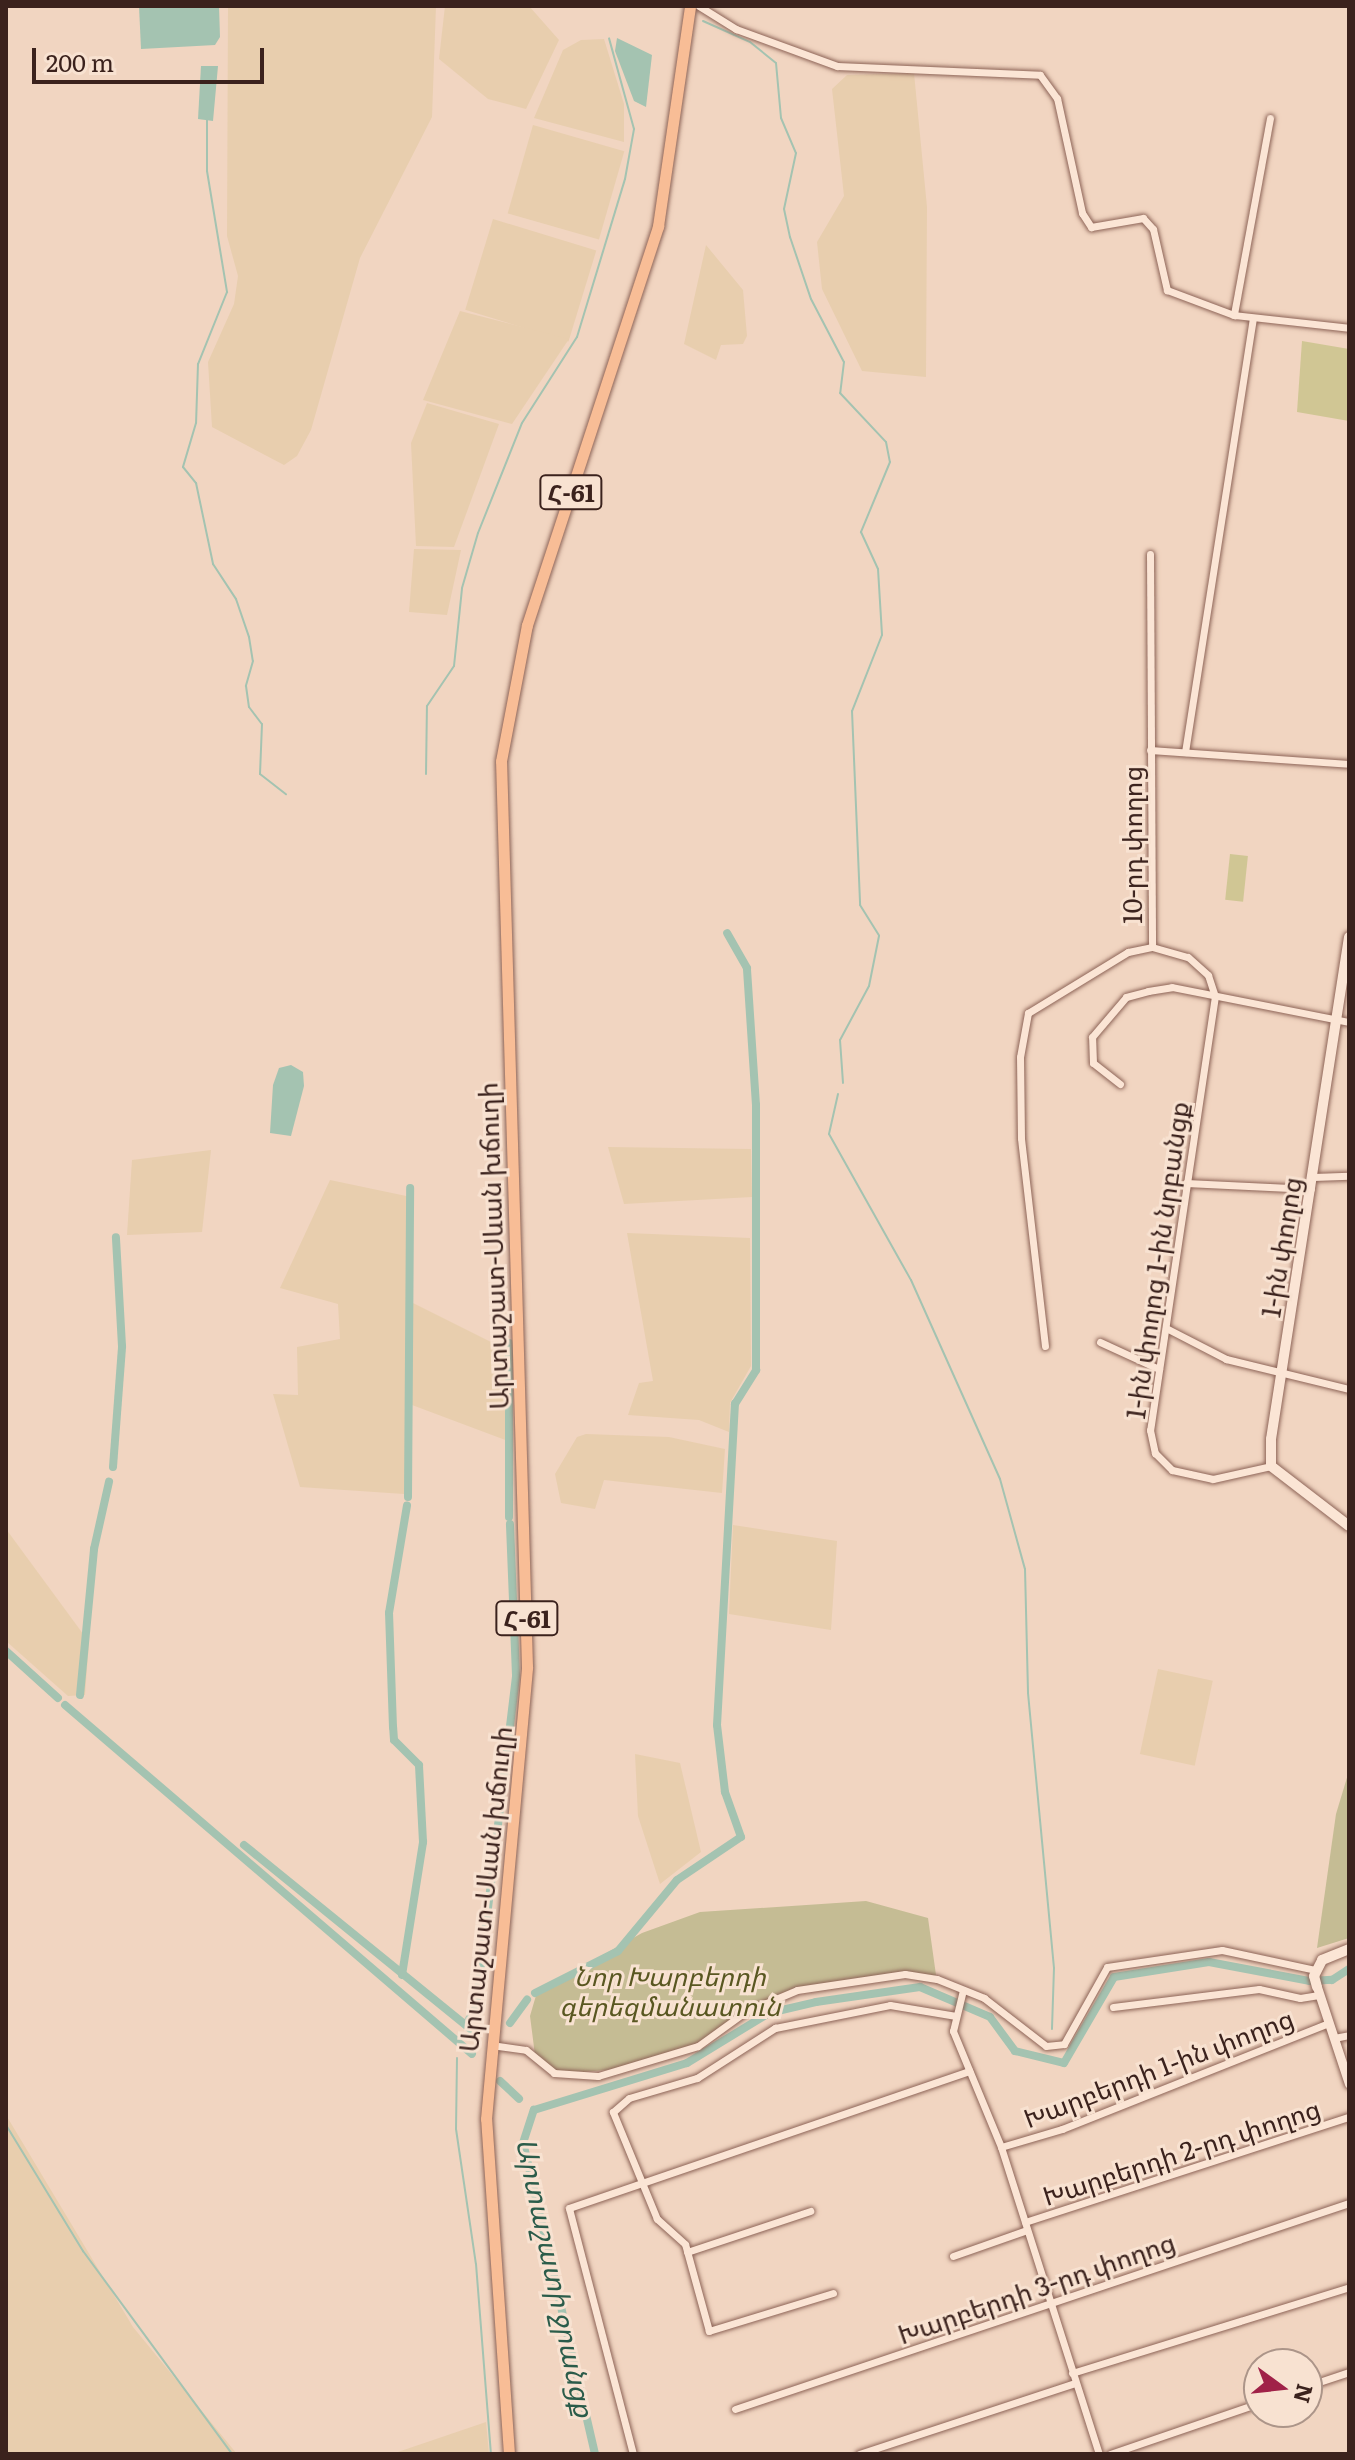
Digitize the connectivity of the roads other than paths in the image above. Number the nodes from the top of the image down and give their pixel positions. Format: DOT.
graph roads {
  1 [pos="690,6"];
  2 [pos="699,6"];
  3 [pos="1270,118"];
  4 [pos="1234,315"];
  5 [pos="1253,320"];
  6 [pos="1349,328"];
  7 [pos="1150,554"];
  8 [pos="1150,750"];
  9 [pos="1185,752"];
  10 [pos="1349,764"];
  11 [pos="1349,937"];
  12 [pos="1152,947"];
  13 [pos="1215,996"];
  14 [pos="1337,1021"];
  15 [pos="1349,1022"];
  16 [pos="1120,1084"];
  17 [pos="1349,1176"];
  18 [pos="1313,1177"];
  19 [pos="1186,1183"];
  20 [pos="1311,1189"];
  21 [pos="1166,1328"];
  22 [pos="1100,1342"];
  23 [pos="1045,1346"];
  24 [pos="1159,1369"];
  25 [pos="1284,1371"];
  26 [pos="1349,1389"];
  27 [pos="1271,1466"];
  28 [pos="1349,1525"];
  29 [pos="1349,1949"];
  30 [pos="1316,1982"];
  31 [pos="963,1990"];
  32 [pos="1113,2007"];
  33 [pos="956,2016"];
  34 [pos="1329,2023"];
  35 [pos="1349,2035"];
  36 [pos="1334,2038"];
  37 [pos="491,2045"];
  38 [pos="969,2071"];
  39 [pos="1349,2084"];
  40 [pos="1349,2117"];
  41 [pos="1001,2147"];
  42 [pos="641,2182"];
  43 [pos="1349,2203"];
  44 [pos="810,2211"];
  45 [pos="1026,2226"];
  46 [pos="687,2252"];
  47 [pos="953,2256"];
  48 [pos="1349,2287"];
  49 [pos="833,2293"];
  50 [pos="1050,2303"];
  51 [pos="1349,2372"];
  52 [pos="1072,2373"];
  53 [pos="1323,2381"];
  54 [pos="1075,2383"];
  55 [pos="1243,2408"];
  56 [pos="735,2409"];
  57 [pos="509,2454"];
  58 [pos="633,2454"];
  59 [pos="859,2454"];
  60 [pos="1099,2454"];
  61 [pos="1110,2454"];
  1 -- 37 [label="main road, Արտաշատ-Սևան խճուղի / Հ-61"];
  2 -- 4 [label="street"];
  3 -- 4 [label="street"];
  4 -- 5 [label="street"];
  5 -- 6 [label="street"];
  5 -- 9 [label="street"];
  7 -- 8 [label="street, 10-րդ փողոց"];
  8 -- 9 [label="street"];
  8 -- 12 [label="street, 10-րդ փողոց"];
  9 -- 10 [label="street"];
  11 -- 14 [label="main road, 1-ին փողոց"];
  12 -- 13 [label="street"];
  12 -- 23 [label="street, 10-րդ փողոց"];
  13 -- 14 [label="street"];
  13 -- 16 [label="street"];
  13 -- 19 [label="street, 1-ին փողոց 1-ին նրբանցք"];
  14 -- 15 [label="street"];
  14 -- 18 [label="main road, 1-ին փողոց"];
  17 -- 18 [label="street"];
  18 -- 20 [label="main road, 1-ին փողոց"];
  19 -- 20 [label="street"];
  19 -- 21 [label="street, 1-ին փողոց 1-ին նրբանցք"];
  20 -- 25 [label="main road, 1-ին փողոց"];
  21 -- 24 [label="street, 1-ին փողոց 1-ին նրբանցք"];
  21 -- 25 [label="street"];
  22 -- 24 [label="street"];
  24 -- 27 [label="street, 1-ին փողոց 1-ին նրբանցք"];
  25 -- 26 [label="street"];
  25 -- 27 [label="main road, 1-ին փողոց"];
  27 -- 28 [label="main road"];
  29 -- 30 [label="main road"];
  30 -- 31 [label="street"];
  30 -- 32 [label="street"];
  30 -- 34 [label="street"];
  31 -- 33 [label="street"];
  31 -- 37 [label="street"];
  33 -- 38 [label="street"];
  33 -- 42 [label="street"];
  34 -- 36 [label="street"];
  34 -- 41 [label="street, Խարբերդի 1-ին փողոց"];
  35 -- 36 [label="street, Խարբերդի 1-ին փողոց"];
  36 -- 39 [label="street"];
  37 -- 57 [label="main road, Արտաշատ-Սևան խճուղի / Հ-61"];
  38 -- 41 [label="street"];
  38 -- 42 [label="street"];
  40 -- 45 [label="street, Խարբերդի 2-րդ փողոց"];
  41 -- 45 [label="street"];
  42 -- 46 [label="street"];
  42 -- 58 [label="street"];
  43 -- 50 [label="street, Խարբերդի 3-րդ փողոց"];
  44 -- 46 [label="street"];
  45 -- 47 [label="street, Խարբերդի 2-րդ փողոց"];
  45 -- 50 [label="street"];
  46 -- 49 [label="street"];
  48 -- 52 [label="street"];
  50 -- 52 [label="street"];
  50 -- 56 [label="street, Խարբերդի 3-րդ փողոց"];
  51 -- 53 [label="street"];
  52 -- 54 [label="street"];
  54 -- 59 [label="street"];
  54 -- 60 [label="street"];
  55 -- 61 [label="street"];
}
